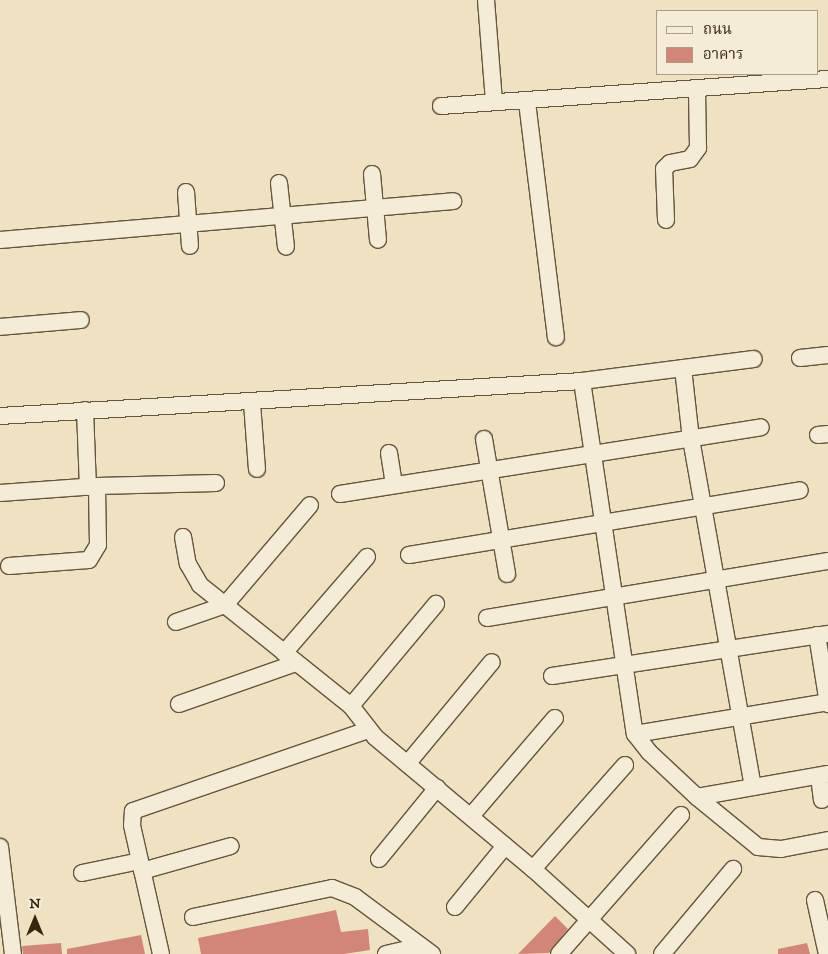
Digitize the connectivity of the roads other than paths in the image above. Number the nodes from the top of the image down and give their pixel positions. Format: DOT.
graph roads {
  1 [pos="486,0"];
  2 [pos="828,78"];
  3 [pos="698,89"];
  4 [pos="494,101"];
  5 [pos="528,102"];
  6 [pos="440,106"];
  7 [pos="372,174"];
  8 [pos="279,183"];
  9 [pos="186,192"];
  10 [pos="453,201"];
  11 [pos="375,208"];
  12 [pos="282,216"];
  13 [pos="666,220"];
  14 [pos="188,224"];
  15 [pos="0,240"];
  16 [pos="378,240"];
  17 [pos="190,246"];
  18 [pos="286,247"];
  19 [pos="81,320"];
  20 [pos="0,326"];
  21 [pos="556,337"];
  22 [pos="828,355"];
  23 [pos="800,358"];
  24 [pos="754,359"];
  25 [pos="683,368"];
  26 [pos="582,380"];
  27 [pos="252,403"];
  28 [pos="85,410"];
  29 [pos="0,416"];
  30 [pos="761,427"];
  31 [pos="484,439"];
  32 [pos="691,439"];
  33 [pos="389,453"];
  34 [pos="593,456"];
  35 [pos="257,469"];
  36 [pos="490,471"];
  37 [pos="216,483"];
  38 [pos="394,486"];
  39 [pos="93,487"];
  40 [pos="800,490"];
  41 [pos="0,493"];
  42 [pos="340,494"];
  43 [pos="310,505"];
  44 [pos="705,506"];
  45 [pos="603,524"];
  46 [pos="183,537"];
  47 [pos="502,540"];
  48 [pos="409,556"];
  49 [pos="367,557"];
  50 [pos="828,561"];
  51 [pos="9,566"];
  52 [pos="507,574"];
  53 [pos="717,580"];
  54 [pos="614,597"];
  55 [pos="436,604"];
  56 [pos="225,605"];
  57 [pos="487,618"];
  58 [pos="176,622"];
  59 [pos="822,634"];
  60 [pos="728,649"];
  61 [pos="290,658"];
  62 [pos="492,662"];
  63 [pos="624,665"];
  64 [pos="552,676"];
  65 [pos="828,703"];
  66 [pos="179,704"];
  67 [pos="351,706"];
  68 [pos="738,716"];
  69 [pos="555,718"];
  70 [pos="368,730"];
  71 [pos="635,734"];
  72 [pos="408,763"];
  73 [pos="625,765"];
  74 [pos="824,775"];
  75 [pos="753,787"];
  76 [pos="437,788"];
  77 [pos="698,797"];
  78 [pos="822,800"];
  79 [pos="681,815"];
  80 [pos="471,816"];
  81 [pos="828,840"];
  82 [pos="231,846"];
  83 [pos="505,846"];
  84 [pos="0,847"];
  85 [pos="379,859"];
  86 [pos="141,866"];
  87 [pos="532,869"];
  88 [pos="733,869"];
  89 [pos="82,874"];
  90 [pos="814,900"];
  91 [pos="455,907"];
  92 [pos="193,917"];
  93 [pos="589,920"];
  94 [pos="668,948"];
  95 [pos="426,950"];
  96 [pos="13,954"];
  97 [pos="161,954"];
  98 [pos="386,954"];
  99 [pos="559,954"];
  100 [pos="627,954"];
  101 [pos="827,954"];
  1 -- 4 [label="street"];
  2 -- 3 [label="street"];
  3 -- 5 [label="street"];
  3 -- 13 [label="street"];
  4 -- 5 [label="street"];
  4 -- 6 [label="street"];
  5 -- 21 [label="street"];
  7 -- 11 [label="street"];
  8 -- 12 [label="street"];
  9 -- 14 [label="street"];
  10 -- 11 [label="street"];
  11 -- 12 [label="street"];
  11 -- 16 [label="street"];
  12 -- 14 [label="street"];
  12 -- 18 [label="street"];
  14 -- 15 [label="street"];
  14 -- 17 [label="street"];
  19 -- 20 [label="street"];
  22 -- 23 [label="street"];
  24 -- 25 [label="street"];
  25 -- 26 [label="street"];
  25 -- 32 [label="street"];
  26 -- 27 [label="street"];
  26 -- 34 [label="street"];
  27 -- 28 [label="street"];
  27 -- 35 [label="street"];
  28 -- 29 [label="street"];
  28 -- 39 [label="street"];
  30 -- 32 [label="street"];
  31 -- 36 [label="street"];
  32 -- 34 [label="street"];
  32 -- 44 [label="street"];
  33 -- 38 [label="street"];
  34 -- 36 [label="street"];
  34 -- 45 [label="street"];
  36 -- 38 [label="street"];
  36 -- 47 [label="street"];
  37 -- 39 [label="street"];
  38 -- 42 [label="street"];
  39 -- 41 [label="street"];
  39 -- 51 [label="street"];
  40 -- 44 [label="street"];
  43 -- 56 [label="street"];
  44 -- 45 [label="street"];
  44 -- 53 [label="street"];
  45 -- 47 [label="street"];
  45 -- 54 [label="street"];
  46 -- 56 [label="street"];
  47 -- 48 [label="street"];
  47 -- 52 [label="street"];
  49 -- 61 [label="street"];
  50 -- 53 [label="street"];
  53 -- 54 [label="street"];
  53 -- 60 [label="street"];
  54 -- 57 [label="street"];
  54 -- 63 [label="street"];
  55 -- 67 [label="street"];
  56 -- 58 [label="street"];
  56 -- 61 [label="street"];
  59 -- 60 [label="street"];
  59 -- 65 [label="street"];
  60 -- 63 [label="street"];
  60 -- 68 [label="street"];
  61 -- 66 [label="street"];
  61 -- 67 [label="street"];
  62 -- 72 [label="street"];
  63 -- 64 [label="street"];
  63 -- 71 [label="street"];
  65 -- 68 [label="street"];
  67 -- 70 [label="street"];
  68 -- 71 [label="street"];
  68 -- 75 [label="street"];
  69 -- 80 [label="street"];
  70 -- 72 [label="street"];
  70 -- 86 [label="street"];
  71 -- 77 [label="street"];
  72 -- 76 [label="street"];
  73 -- 87 [label="street"];
  74 -- 75 [label="street"];
  74 -- 78 [label="street"];
  75 -- 77 [label="street"];
  76 -- 80 [label="street"];
  76 -- 85 [label="street"];
  77 -- 81 [label="street"];
  79 -- 93 [label="street"];
  80 -- 83 [label="street"];
  82 -- 86 [label="street"];
  83 -- 87 [label="street"];
  83 -- 91 [label="street"];
  84 -- 96 [label="street"];
  86 -- 89 [label="street"];
  86 -- 97 [label="street"];
  87 -- 93 [label="street"];
  88 -- 94 [label="street"];
  90 -- 101 [label="street"];
  92 -- 95 [label="street"];
  93 -- 99 [label="street"];
  93 -- 100 [label="street"];
  95 -- 98 [label="street"];
}
